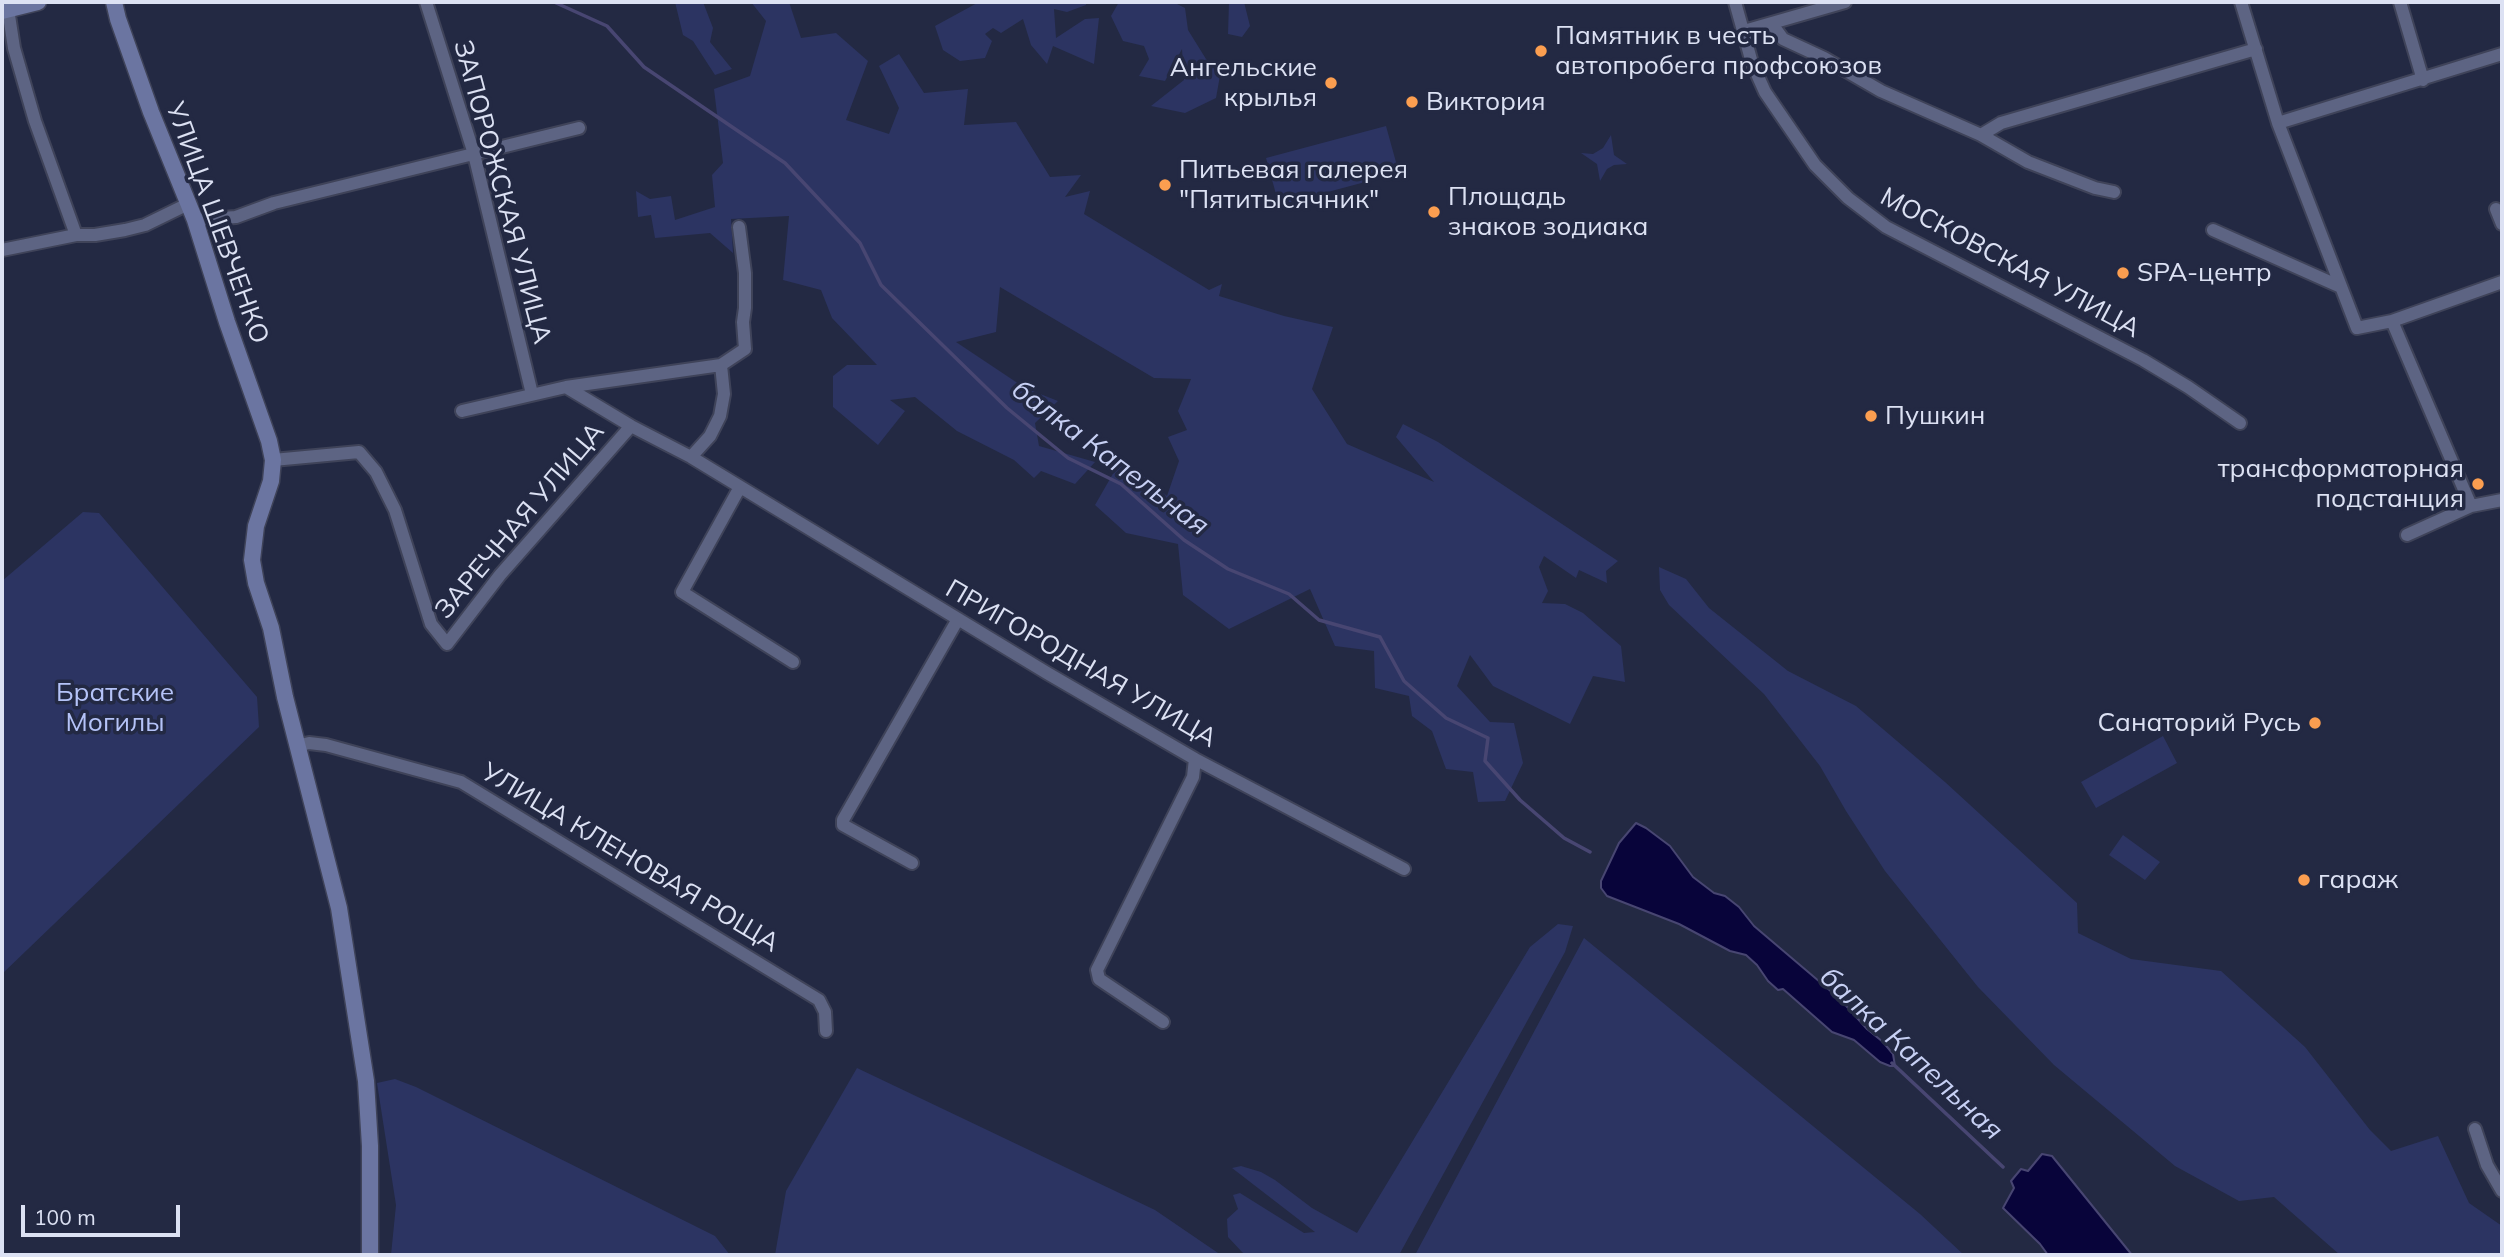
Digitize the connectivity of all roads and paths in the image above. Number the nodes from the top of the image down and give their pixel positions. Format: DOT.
graph roads {
  1 [pos="38,2"];
  2 [pos="114,2"];
  3 [pos="426,2"];
  4 [pos="1735,2"];
  5 [pos="1845,2"];
  6 [pos="2241,2"];
  7 [pos="2400,2"];
  8 [pos="5,10"];
  9 [pos="1772,24"];
  10 [pos="1744,31"];
  11 [pos="2256,49"];
  12 [pos="2502,54"];
  13 [pos="2423,80"];
  14 [pos="2278,123"];
  15 [pos="579,128"];
  16 [pos="1981,135"];
  17 [pos="474,154"];
  18 [pos="2114,192"];
  19 [pos="188,204"];
  20 [pos="2496,209"];
  21 [pos="195,220"];
  22 [pos="2502,225"];
  23 [pos="738,227"];
  24 [pos="2213,230"];
  25 [pos="76,234"];
  26 [pos="2,250"];
  27 [pos="2502,282"];
  28 [pos="2341,287"];
  29 [pos="2392,321"];
  30 [pos="721,365"];
  31 [pos="566,387"];
  32 [pos="532,394"];
  33 [pos="462,411"];
  34 [pos="2240,424"];
  35 [pos="631,426"];
  36 [pos="691,457"];
  37 [pos="273,460"];
  38 [pos="740,487"];
  39 [pos="2502,500"];
  40 [pos="2471,506"];
  41 [pos="2407,535"];
  42 [pos="958,619"];
  43 [pos="793,662"];
  44 [pos="297,746"];
  45 [pos="1195,759"];
  46 [pos="912,863"];
  47 [pos="1404,869"];
  48 [pos="1163,1022"];
  49 [pos="826,1031"];
  50 [pos="2476,1129"];
  51 [pos="2502,1191"];
  52 [pos="370,1255"];
  1 -- 8 [label="street"];
  2 -- 19 [label="street, УЛИЦА ШЕВЧЕНКО"];
  3 -- 17 [label="street, ЗАПОРОЖСКАЯ УЛИЦА"];
  4 -- 10 [label="street, МОСКОВСКАЯ УЛИЦА"];
  5 -- 9 [label="street"];
  6 -- 11 [label="street"];
  7 -- 13 [label="street"];
  8 -- 25 [label="street"];
  9 -- 10 [label="street"];
  9 -- 16 [label="street"];
  10 -- 34 [label="street, МОСКОВСКАЯ УЛИЦА"];
  11 -- 14 [label="street"];
  11 -- 16 [label="street"];
  12 -- 13 [label="street"];
  13 -- 14 [label="street"];
  14 -- 28 [label="street"];
  15 -- 17 [label="street"];
  16 -- 18 [label="street"];
  17 -- 21 [label="street"];
  17 -- 32 [label="street, ЗАПОРОЖСКАЯ УЛИЦА"];
  19 -- 21 [label="street, УЛИЦА ШЕВЧЕНКО"];
  19 -- 25 [label="street"];
  20 -- 22 [label="street"];
  21 -- 37 [label="street, УЛИЦА ШЕВЧЕНКО"];
  23 -- 30 [label="street"];
  24 -- 28 [label="street"];
  25 -- 26 [label="street"];
  27 -- 29 [label="street"];
  28 -- 29 [label="street"];
  29 -- 40 [label="street"];
  30 -- 31 [label="street"];
  30 -- 36 [label="street"];
  31 -- 32 [label="street"];
  31 -- 35 [label="street, ПРИГОРОДНАЯ УЛИЦА"];
  32 -- 33 [label="street"];
  35 -- 36 [label="street, ПРИГОРОДНАЯ УЛИЦА"];
  35 -- 37 [label="street, ЗАРЕЧНАЯ УЛИЦА"];
  36 -- 38 [label="street, ПРИГОРОДНАЯ УЛИЦА"];
  37 -- 44 [label="street"];
  38 -- 42 [label="street, ПРИГОРОДНАЯ УЛИЦА"];
  38 -- 43 [label="street"];
  39 -- 40 [label="street"];
  40 -- 41 [label="street"];
  42 -- 45 [label="street, ПРИГОРОДНАЯ УЛИЦА"];
  42 -- 46 [label="street"];
  44 -- 49 [label="street, УЛИЦА КЛЕНОВАЯ РОЩА"];
  44 -- 52 [label="street"];
  45 -- 47 [label="street, ПРИГОРОДНАЯ УЛИЦА"];
  45 -- 48 [label="street"];
  50 -- 51 [label="street"];
}
